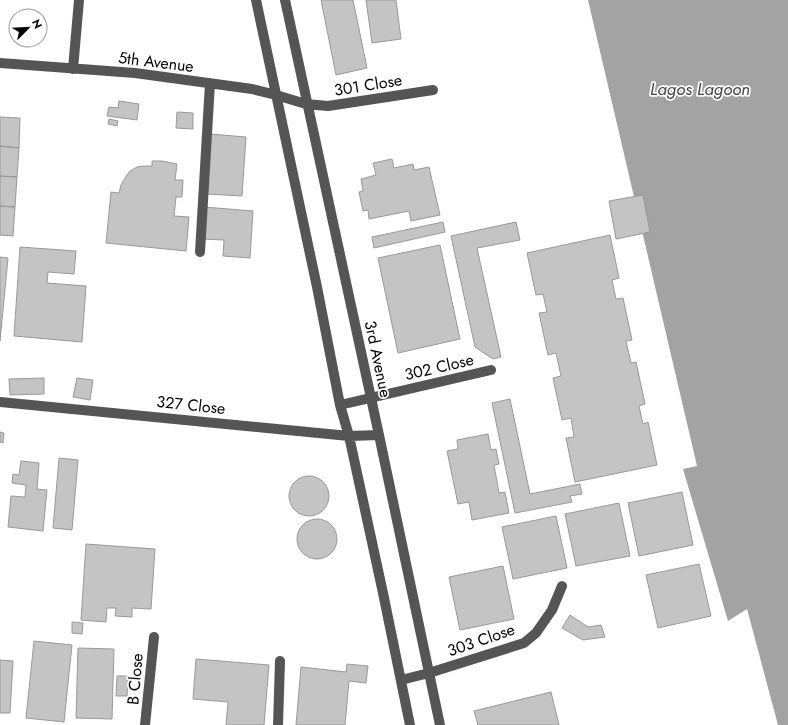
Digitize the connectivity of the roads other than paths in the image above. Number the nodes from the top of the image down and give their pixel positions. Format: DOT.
graph roads {
  1 [pos="79,0"];
  2 [pos="256,0"];
  3 [pos="285,0"];
  4 [pos="0,63"];
  5 [pos="74,68"];
  6 [pos="210,84"];
  7 [pos="433,90"];
  8 [pos="276,95"];
  9 [pos="306,104"];
  10 [pos="200,252"];
  11 [pos="491,370"];
  12 [pos="371,398"];
  13 [pos="0,402"];
  14 [pos="340,405"];
  15 [pos="379,435"];
  16 [pos="349,436"];
  17 [pos="562,586"];
  18 [pos="154,637"];
  19 [pos="280,661"];
  20 [pos="429,673"];
  21 [pos="400,680"];
  22 [pos="145,725"];
  23 [pos="278,725"];
  24 [pos="410,725"];
  25 [pos="440,725"];
  1 -- 5 [label="street"];
  2 -- 8 [label="street"];
  3 -- 9 [label="street, 3rd Avenue"];
  4 -- 5 [label="street, 5th Avenue"];
  5 -- 6 [label="street, 5th Avenue"];
  6 -- 8 [label="street, 5th Avenue"];
  6 -- 10 [label="street"];
  7 -- 9 [label="street, 301 Close"];
  8 -- 9 [label="street, 5th Avenue"];
  8 -- 14 [label="street"];
  9 -- 12 [label="street, 3rd Avenue"];
  11 -- 12 [label="street, 302 Close"];
  12 -- 14 [label="street, 302 Close"];
  12 -- 15 [label="street, 3rd Avenue"];
  13 -- 16 [label="street, 327 Close"];
  14 -- 16 [label="street"];
  15 -- 16 [label="street, 327 Close"];
  15 -- 20 [label="street, 3rd Avenue"];
  16 -- 21 [label="street"];
  17 -- 20 [label="street, 303 Close"];
  18 -- 22 [label="street, B Close"];
  19 -- 23 [label="street"];
  20 -- 21 [label="street, 303 Close"];
  20 -- 25 [label="street, 3rd Avenue"];
  21 -- 24 [label="street"];
}
